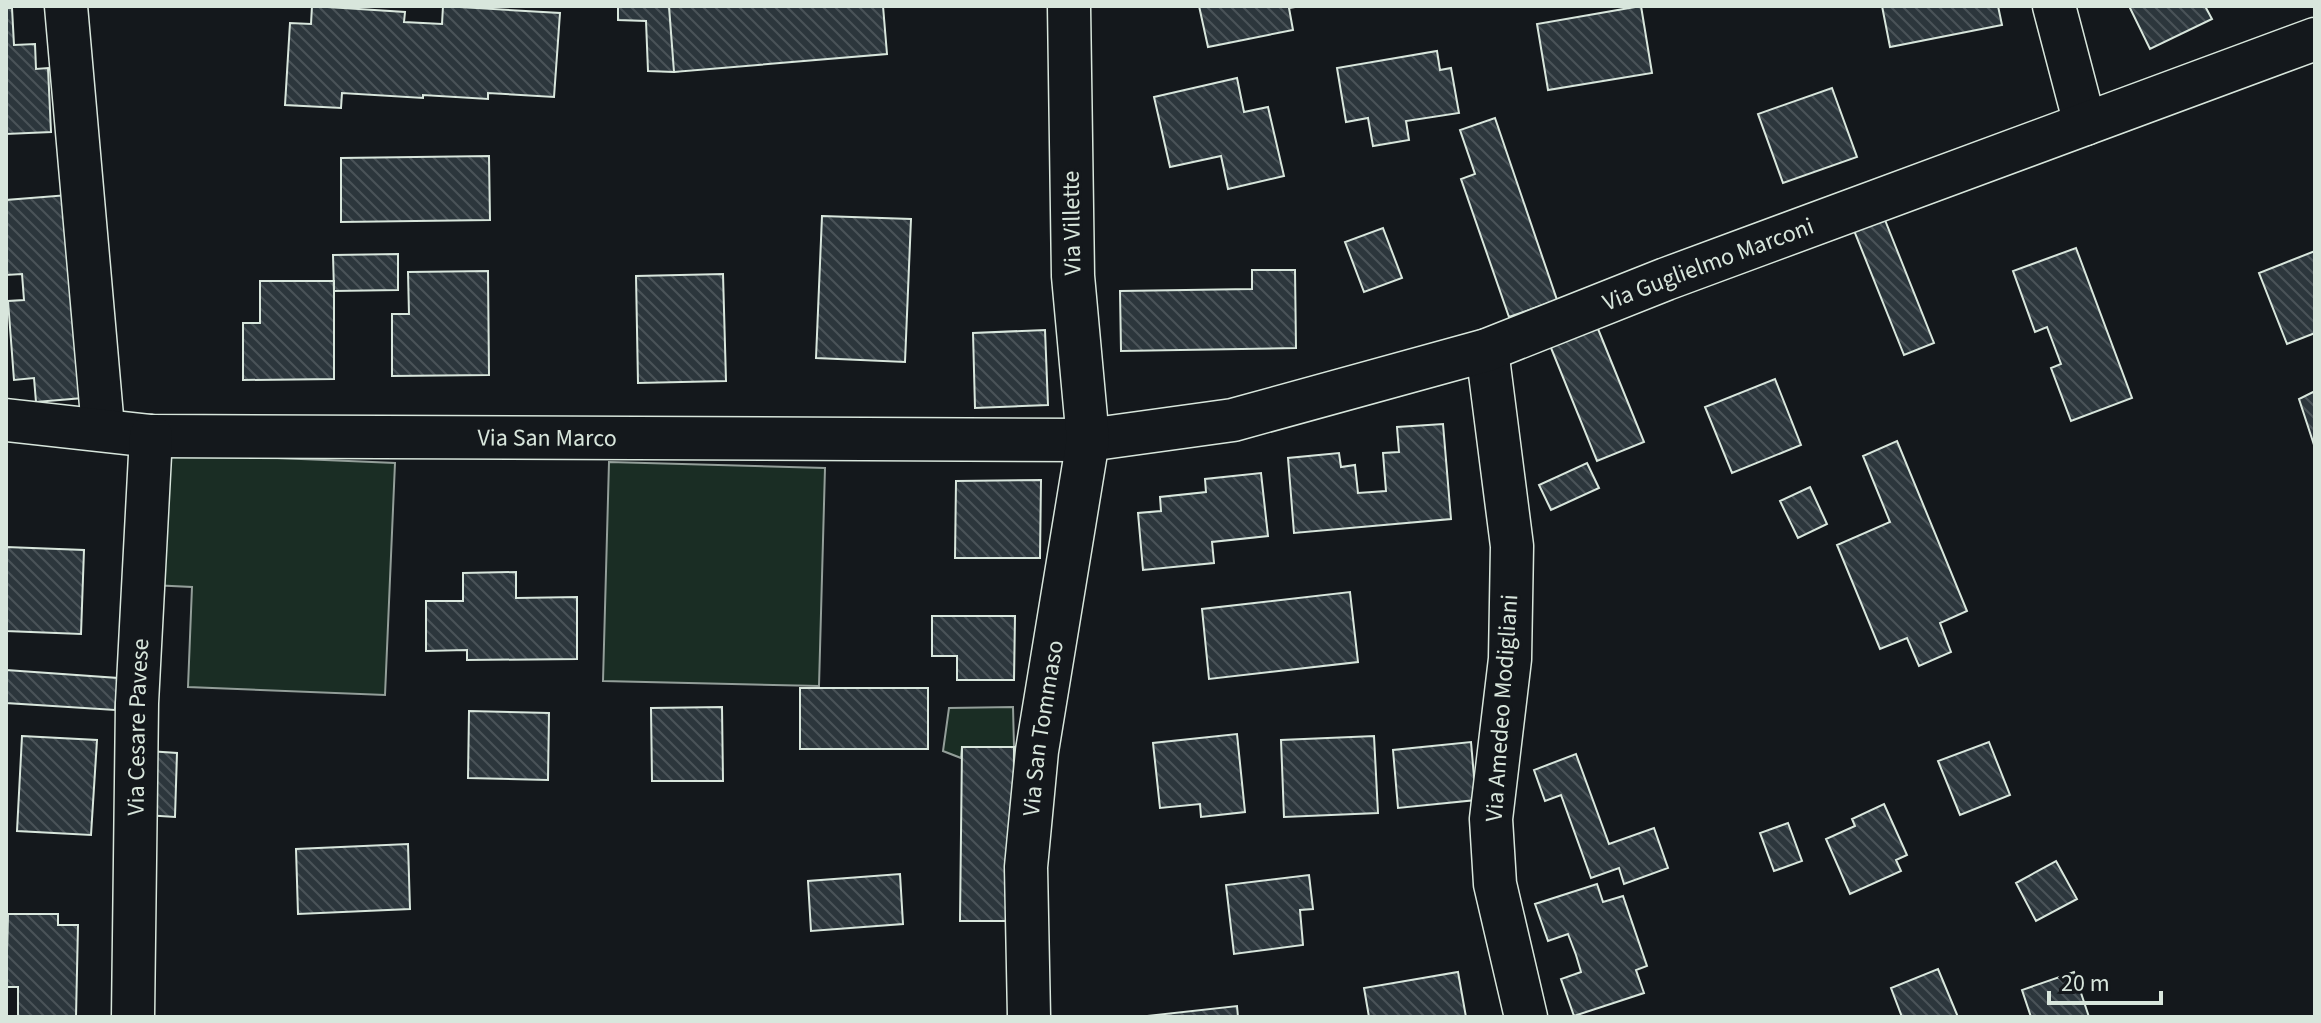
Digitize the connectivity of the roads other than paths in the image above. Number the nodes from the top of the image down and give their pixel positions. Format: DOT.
graph roads {
  1 [pos="66,6"];
  2 [pos="1069,6"];
  3 [pos="2054,6"];
  4 [pos="2315,39"];
  5 [pos="2085,124"];
  6 [pos="1487,350"];
  7 [pos="6,420"];
  8 [pos="103,428"];
  9 [pos="151,436"];
  10 [pos="1088,440"];
  11 [pos="133,1017"];
  12 [pos="1029,1017"];
  13 [pos="1526,1017"];
  1 -- 8 [label="street"];
  2 -- 10 [label="street, Via Villette"];
  3 -- 5 [label="street"];
  4 -- 5 [label="street, Via Guglielmo Marconi"];
  5 -- 6 [label="street, Via Guglielmo Marconi"];
  6 -- 10 [label="street, Via Guglielmo Marconi"];
  6 -- 13 [label="street, Via Amedeo Modigliani"];
  7 -- 8 [label="street, Via San Marco"];
  8 -- 9 [label="street, Via San Marco"];
  9 -- 10 [label="street, Via San Marco"];
  9 -- 11 [label="street, Via Cesare Pavese"];
  10 -- 12 [label="street, Via San Tommaso"];
}
